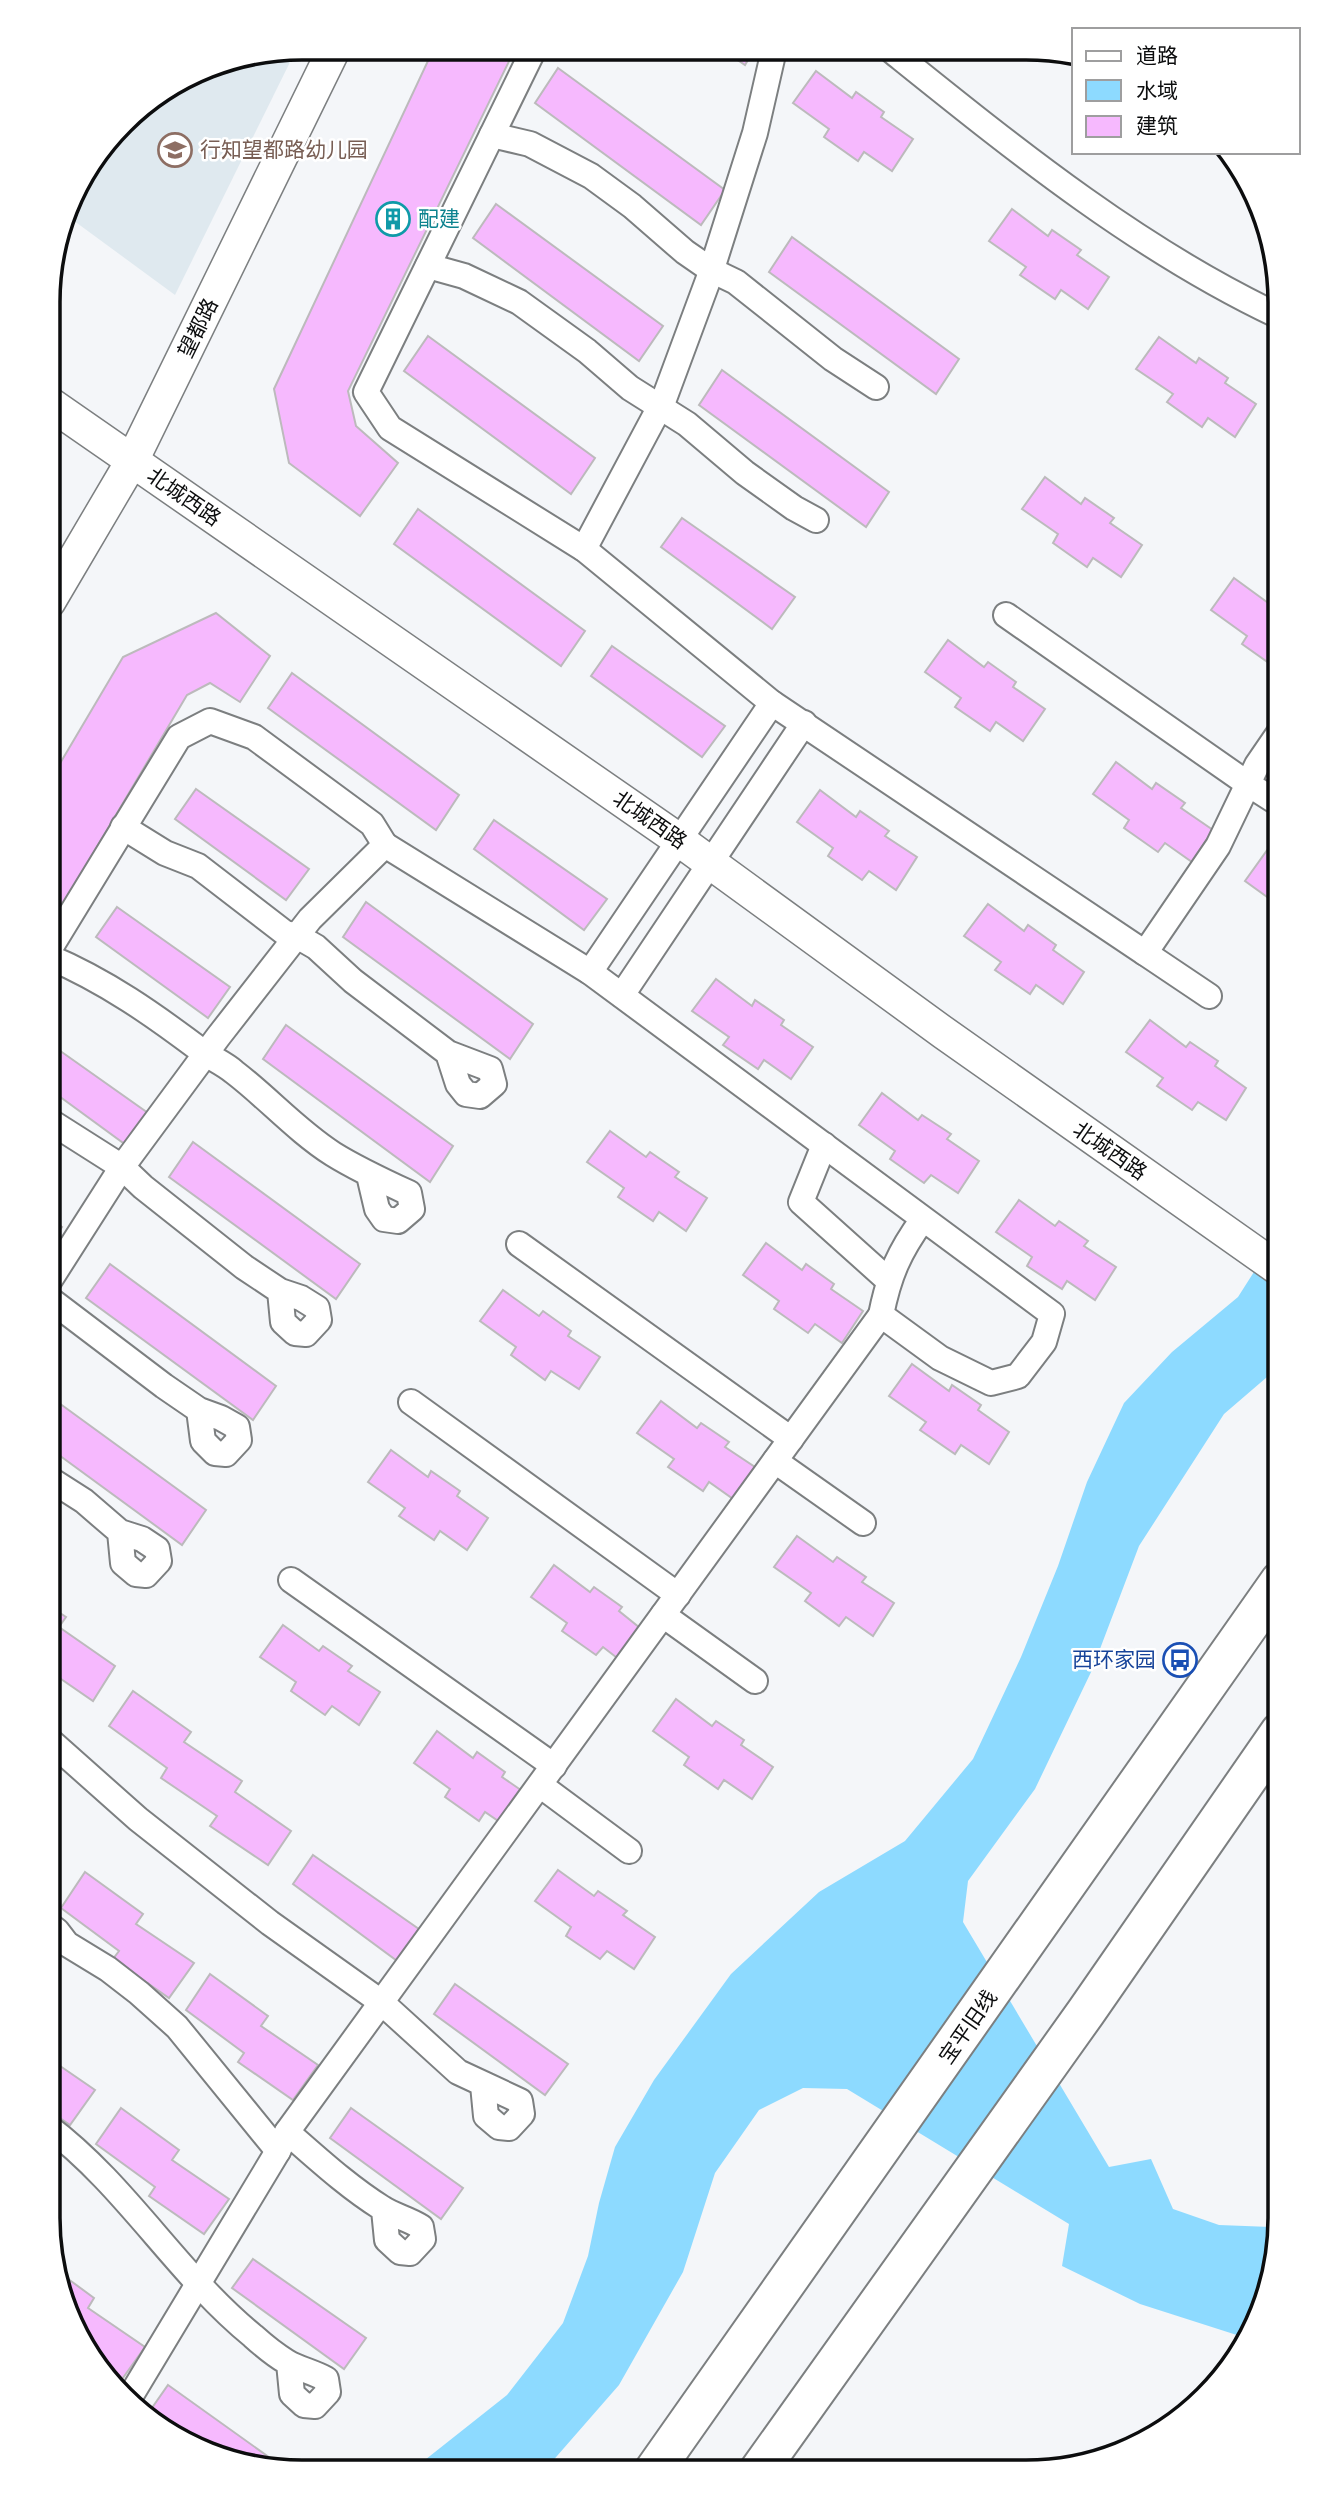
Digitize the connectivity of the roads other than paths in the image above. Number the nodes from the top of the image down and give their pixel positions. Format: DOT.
graph roads {
  1 [pos="329,60"];
  2 [pos="529,60"];
  3 [pos="772,60"];
  4 [pos="903,60"];
  5 [pos="492,135"];
  6 [pos="428,266"];
  7 [pos="712,270"];
  8 [pos="1268,311"];
  9 [pos="876,387"];
  10 [pos="659,408"];
  11 [pos="60,411"];
  12 [pos="132,461"];
  13 [pos="816,520"];
  14 [pos="583,549"];
  15 [pos="60,583"];
  16 [pos="1006,615"];
  17 [pos="772,703"];
  18 [pos="804,723"];
  19 [pos="1268,749"];
  20 [pos="1248,784"];
  21 [pos="1268,797"];
  22 [pos="123,827"];
  23 [pos="679,840"];
  24 [pos="386,845"];
  25 [pos="710,864"];
  26 [pos="60,932"];
  27 [pos="297,936"];
  28 [pos="1145,953"];
  29 [pos="60,962"];
  30 [pos="590,972"];
  31 [pos="622,995"];
  32 [pos="1209,996"];
  33 [pos="448,1053"];
  34 [pos="206,1054"];
  35 [pos="60,1128"];
  36 [pos="824,1145"];
  37 [pos="122,1167"];
  38 [pos="369,1175"];
  39 [pos="923,1219"];
  40 [pos="519,1244"];
  41 [pos="1268,1262"];
  42 [pos="60,1264"];
  43 [pos="888,1280"];
  44 [pos="280,1291"];
  45 [pos="60,1307"];
  46 [pos="881,1315"];
  47 [pos="411,1402"];
  48 [pos="199,1410"];
  49 [pos="791,1439"];
  50 [pos="775,1461"];
  51 [pos="60,1486"];
  52 [pos="863,1523"];
  53 [pos="120,1532"];
  54 [pos="291,1580"];
  55 [pos="678,1595"];
  56 [pos="1268,1598"];
  57 [pos="663,1615"];
  58 [pos="755,1681"];
  59 [pos="1268,1749"];
  60 [pos="60,1750"];
  61 [pos="547,1775"];
  62 [pos="629,1851"];
  63 [pos="60,1940"];
  64 [pos="381,2002"];
  65 [pos="483,2085"];
  66 [pos="60,2137"];
  67 [pos="282,2141"];
  68 [pos="384,2210"];
  69 [pos="198,2283"];
  70 [pos="289,2363"];
  71 [pos="133,2391"];
  72 [pos="662,2460"];
  73 [pos="767,2460"];
  1 -- 12 [label="street, 望都路"];
  2 -- 5 [label="street"];
  3 -- 7 [label="street"];
  4 -- 8 [label="street"];
  5 -- 6 [label="street"];
  5 -- 7 [label="street"];
  6 -- 10 [label="street"];
  6 -- 14 [label="street"];
  7 -- 9 [label="street"];
  7 -- 10 [label="street"];
  10 -- 13 [label="street"];
  10 -- 14 [label="street"];
  11 -- 12 [label="street, 北城西路"];
  12 -- 15 [label="street, 望都路"];
  12 -- 23 [label="street, 北城西路"];
  14 -- 17 [label="street"];
  16 -- 20 [label="street"];
  17 -- 18 [label="street"];
  17 -- 23 [label="street"];
  18 -- 25 [label="street"];
  18 -- 28 [label="street"];
  19 -- 20 [label="street"];
  20 -- 21 [label="street"];
  20 -- 28 [label="street"];
  22 -- 24 [label="street"];
  22 -- 26 [label="street"];
  22 -- 27 [label="street"];
  23 -- 25 [label="street, 北城西路"];
  23 -- 30 [label="street"];
  24 -- 27 [label="street"];
  24 -- 30 [label="street"];
  25 -- 31 [label="street"];
  25 -- 41 [label="street, 北城西路"];
  27 -- 33 [label="street"];
  27 -- 34 [label="street"];
  28 -- 32 [label="street"];
  29 -- 34 [label="street"];
  30 -- 31 [label="street"];
  31 -- 36 [label="street"];
  34 -- 37 [label="street"];
  34 -- 38 [label="street"];
  35 -- 37 [label="street"];
  36 -- 39 [label="street"];
  36 -- 43 [label="street"];
  37 -- 42 [label="street"];
  37 -- 44 [label="street"];
  39 -- 43 [label="street"];
  39 -- 46 [label="street"];
  40 -- 49 [label="street"];
  43 -- 46 [label="street"];
  45 -- 48 [label="street"];
  46 -- 49 [label="street"];
  47 -- 55 [label="street"];
  49 -- 50 [label="street"];
  50 -- 52 [label="street"];
  50 -- 55 [label="street"];
  51 -- 53 [label="street"];
  54 -- 61 [label="street"];
  55 -- 57 [label="street"];
  56 -- 72 [label="main road, 宝平旧线"];
  57 -- 58 [label="street"];
  57 -- 61 [label="street"];
  59 -- 73 [label="main road"];
  60 -- 64 [label="street"];
  61 -- 62 [label="street"];
  61 -- 64 [label="street"];
  63 -- 67 [label="street"];
  64 -- 65 [label="street"];
  64 -- 67 [label="street"];
  66 -- 69 [label="street"];
  67 -- 68 [label="street"];
  67 -- 69 [label="street"];
  69 -- 70 [label="street"];
  69 -- 71 [label="street"];
}
